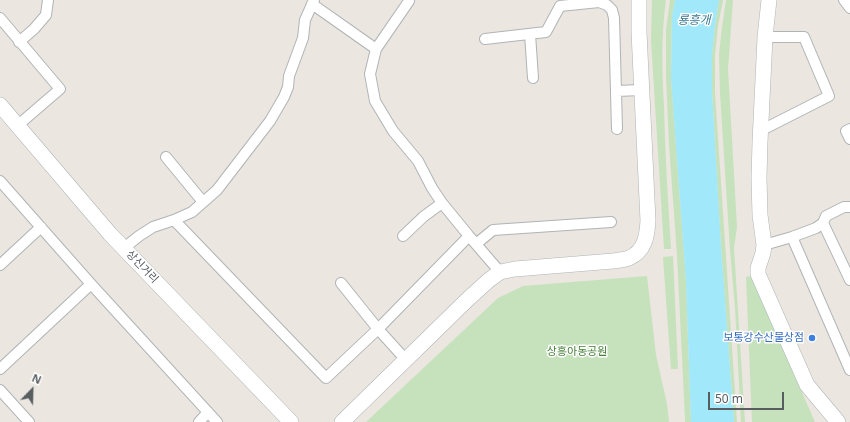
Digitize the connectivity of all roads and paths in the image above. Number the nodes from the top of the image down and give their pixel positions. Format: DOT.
graph roads {
  1 [pos="48,0"];
  2 [pos="639,0"];
  3 [pos="769,0"];
  4 [pos="844,0"];
  5 [pos="409,1"];
  6 [pos="313,2"];
  7 [pos="850,8"];
  8 [pos="0,18"];
  9 [pos="530,34"];
  10 [pos="765,37"];
  11 [pos="485,39"];
  12 [pos="20,42"];
  13 [pos="376,49"];
  14 [pos="533,78"];
  15 [pos="642,90"];
  16 [pos="616,91"];
  17 [pos="0,105"];
  18 [pos="17,126"];
  19 [pos="617,129"];
  20 [pos="850,129"];
  21 [pos="760,131"];
  22 [pos="850,139"];
  23 [pos="166,157"];
  24 [pos="0,181"];
  25 [pos="203,202"];
  26 [pos="442,203"];
  27 [pos="850,207"];
  28 [pos="174,220"];
  29 [pos="611,222"];
  30 [pos="823,223"];
  31 [pos="42,227"];
  32 [pos="403,236"];
  33 [pos="469,236"];
  34 [pos="792,237"];
  35 [pos="476,244"];
  36 [pos="764,245"];
  37 [pos="124,248"];
  38 [pos="0,264"];
  39 [pos="500,272"];
  40 [pos="850,280"];
  41 [pos="341,283"];
  42 [pos="91,284"];
  43 [pos="378,329"];
  44 [pos="406,360"];
  45 [pos="0,369"];
  46 [pos="850,370"];
  47 [pos="0,390"];
  48 [pos="208,412"];
  49 [pos="27,421"];
  50 [pos="198,422"];
  51 [pos="217,422"];
  52 [pos="290,422"];
  53 [pos="342,422"];
  54 [pos="838,422"];
  1 -- 12 [label="street"];
  2 -- 15 [label="street"];
  3 -- 10 [label="street"];
  4 -- 7 [label="street"];
  5 -- 13 [label="street"];
  6 -- 13 [label="street"];
  6 -- 25 [label="street"];
  8 -- 12 [label="street"];
  9 -- 11 [label="street"];
  9 -- 14 [label="street"];
  9 -- 16 [label="street"];
  10 -- 21 [label="street"];
  10 -- 21 [label="street"];
  12 -- 18 [label="street"];
  13 -- 26 [label="street"];
  15 -- 16 [label="street"];
  15 -- 39 [label="street"];
  16 -- 19 [label="street"];
  17 -- 18 [label="street, 상신거리"];
  18 -- 37 [label="street, 상신거리"];
  20 -- 22 [label="street"];
  21 -- 36 [label="street"];
  23 -- 25 [label="street"];
  24 -- 31 [label="street"];
  25 -- 28 [label="street"];
  26 -- 32 [label="street"];
  26 -- 33 [label="street"];
  27 -- 30 [label="street"];
  28 -- 37 [label="street"];
  28 -- 43 [label="street"];
  29 -- 35 [label="street"];
  30 -- 34 [label="street"];
  30 -- 40 [label="street"];
  31 -- 38 [label="street"];
  31 -- 42 [label="street"];
  33 -- 35 [label="street"];
  33 -- 43 [label="street"];
  34 -- 36 [label="street"];
  34 -- 46 [label="street"];
  35 -- 39 [label="street"];
  36 -- 54 [label="street"];
  37 -- 52 [label="street, 상신거리"];
  39 -- 44 [label="street"];
  41 -- 43 [label="street"];
  42 -- 45 [label="street"];
  42 -- 48 [label="street"];
  43 -- 44 [label="street"];
  44 -- 53 [label="street"];
  47 -- 49 [label="street"];
  48 -- 50 [label="street"];
  48 -- 51 [label="street"];
}
